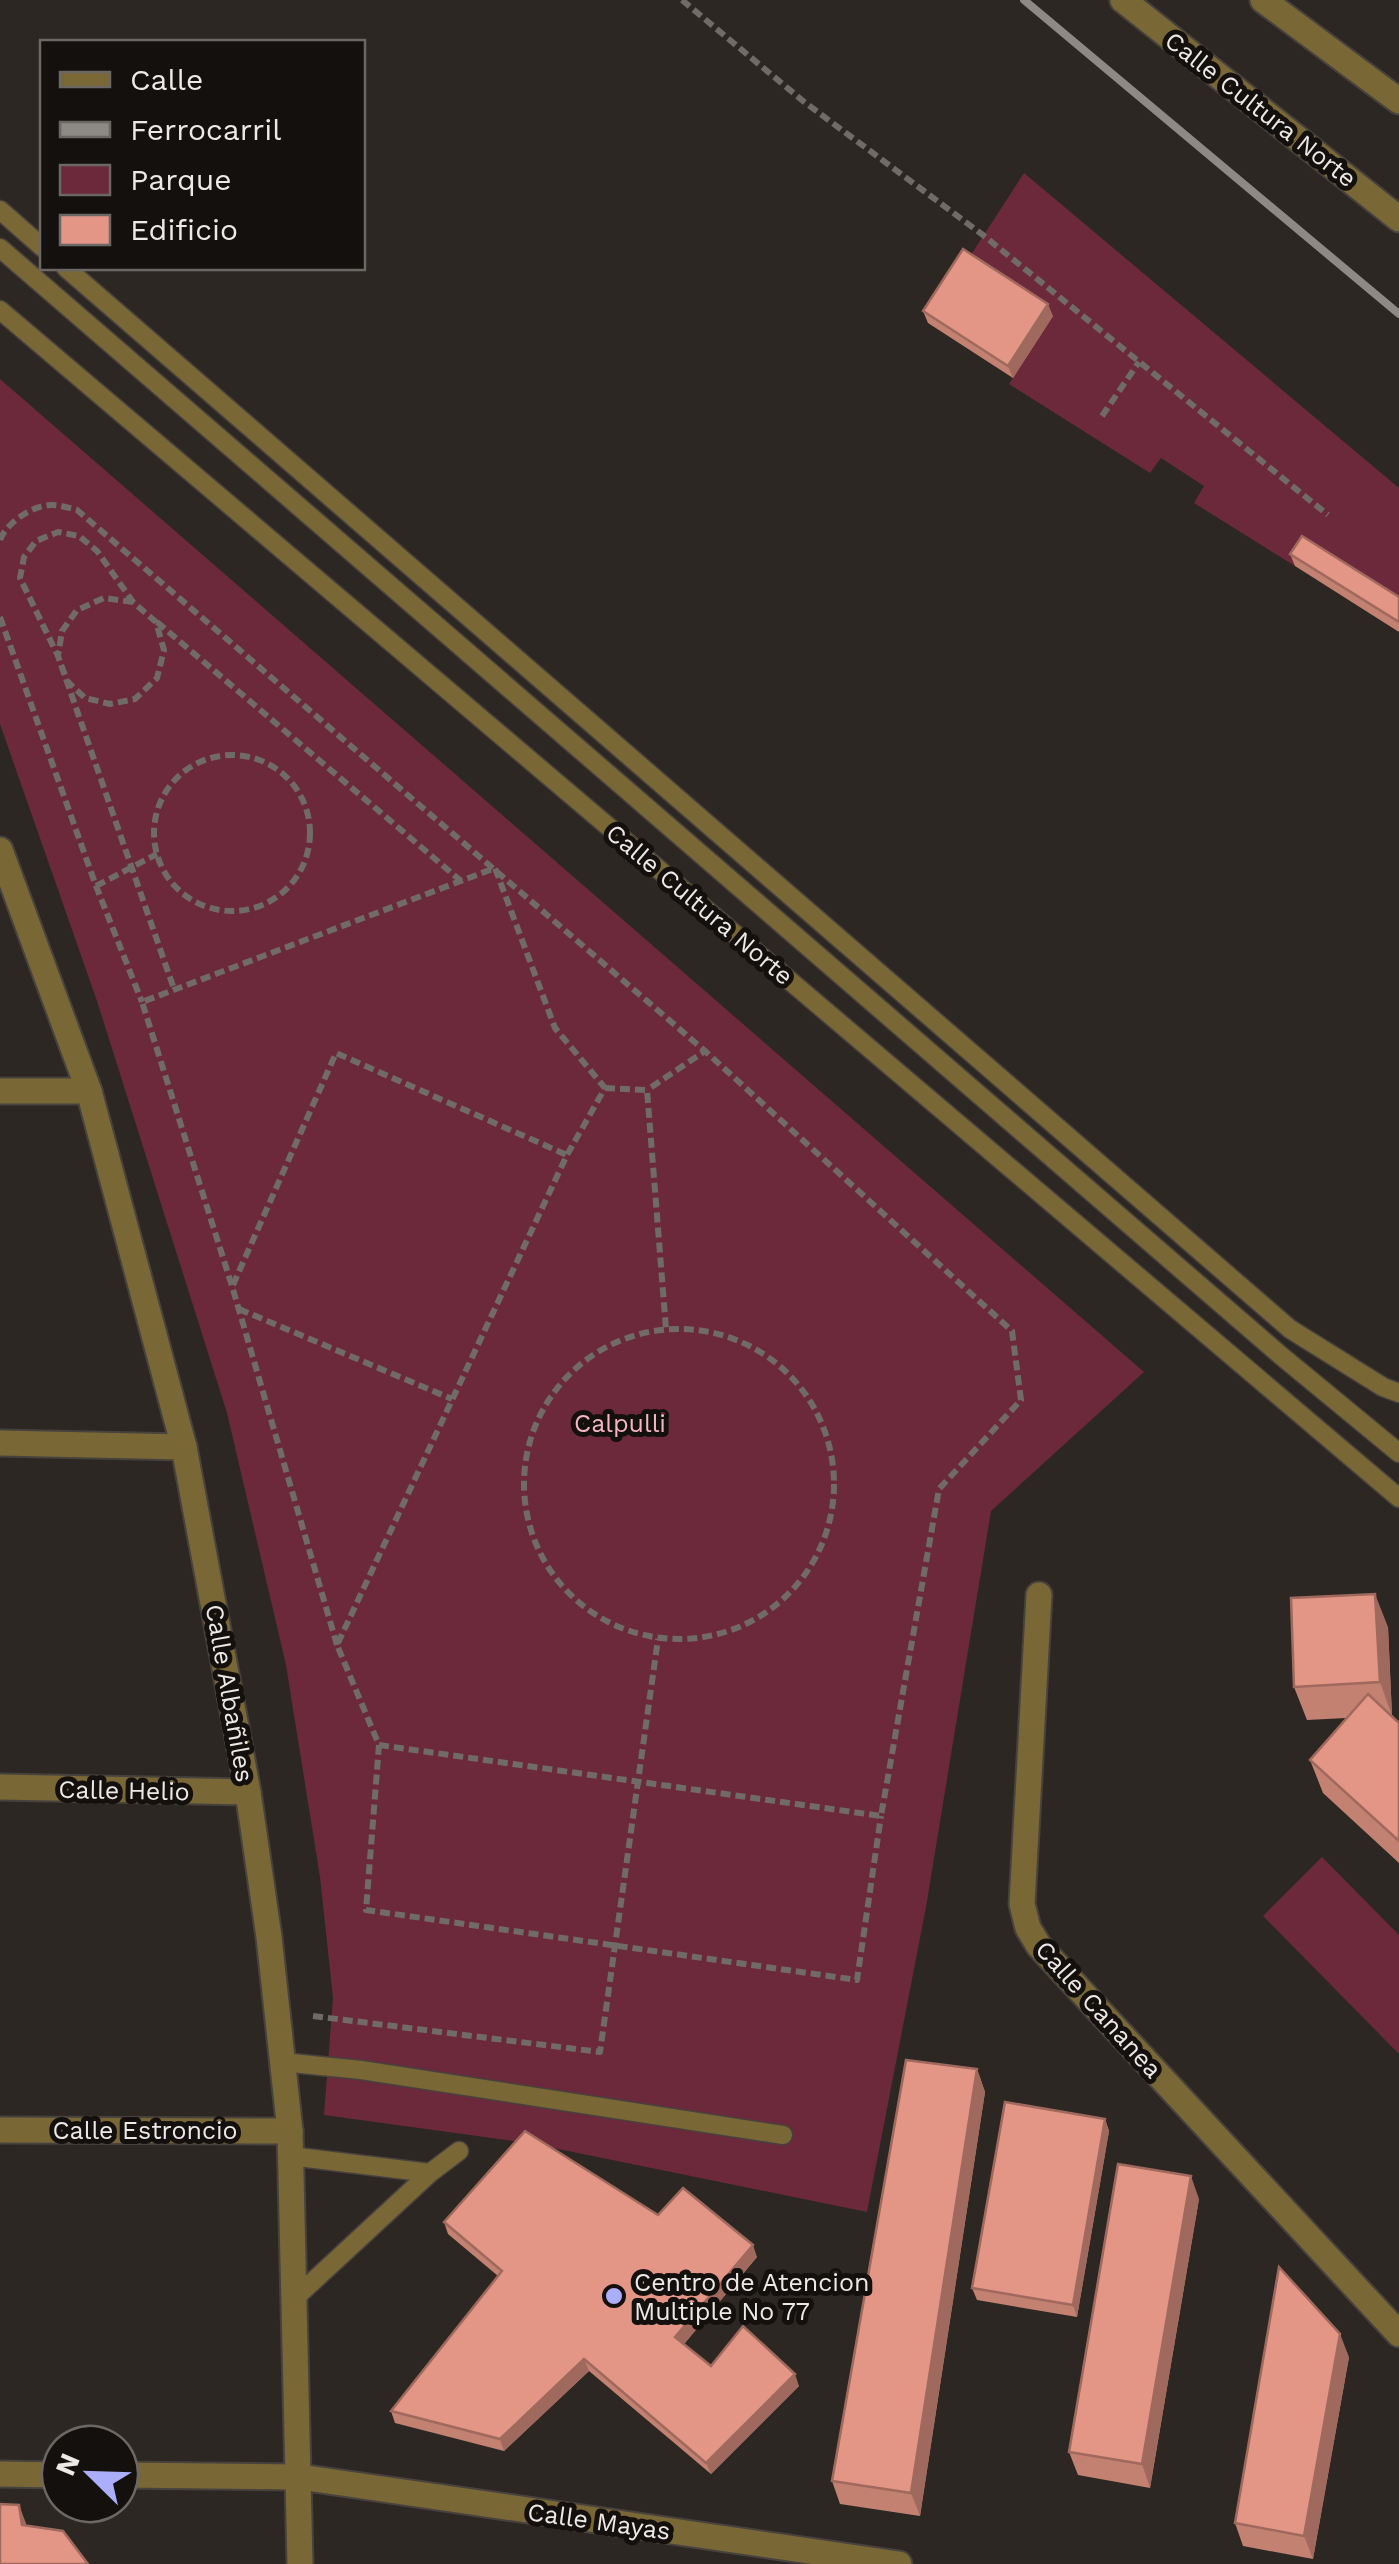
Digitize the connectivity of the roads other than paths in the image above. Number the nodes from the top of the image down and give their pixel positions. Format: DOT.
graph roads {
  1 [pos="1123,0"];
  2 [pos="1264,0"];
  3 [pos="1399,102"];
  4 [pos="0,210"];
  5 [pos="1399,219"];
  6 [pos="40,245"];
  7 [pos="0,248"];
  8 [pos="68,270"];
  9 [pos="0,310"];
  10 [pos="0,850"];
  11 [pos="0,1091"];
  12 [pos="89,1092"];
  13 [pos="1399,1393"];
  14 [pos="0,1443"];
  15 [pos="184,1447"];
  16 [pos="1399,1453"];
  17 [pos="1399,1498"];
  18 [pos="1038,1595"];
  19 [pos="0,1788"];
  20 [pos="248,1792"];
  21 [pos="282,2062"];
  22 [pos="0,2130"];
  23 [pos="782,2135"];
  24 [pos="290,2144"];
  25 [pos="458,2151"];
  26 [pos="430,2173"];
  27 [pos="295,2298"];
  28 [pos="1399,2334"];
  29 [pos="0,2474"];
  30 [pos="40,2475"];
  31 [pos="140,2476"];
  32 [pos="300,2478"];
  33 [pos="300,2564"];
  34 [pos="899,2564"];
  1 -- 5 [label="street, Calle Cultura Norte"];
  2 -- 3 [label="street"];
  4 -- 6 [label="lane"];
  7 -- 16 [label="lane"];
  8 -- 13 [label="lane"];
  9 -- 17 [label="lane, Calle Cultura Norte"];
  10 -- 12 [label="street, Calle Albañiles"];
  11 -- 12 [label="street"];
  12 -- 15 [label="street, Calle Albañiles"];
  14 -- 15 [label="street"];
  15 -- 20 [label="street, Calle Albañiles"];
  18 -- 28 [label="street, Calle Cananea"];
  19 -- 20 [label="street, Calle Helio"];
  20 -- 21 [label="street, Calle Albañiles"];
  21 -- 23 [label="lane"];
  21 -- 24 [label="street, Calle Albañiles"];
  22 -- 24 [label="street, Calle Estroncio"];
  24 -- 26 [label="lane"];
  24 -- 27 [label="street, Calle Albañiles"];
  25 -- 26 [label="lane"];
  26 -- 27 [label="lane"];
  27 -- 32 [label="street, Calle Albañiles"];
  29 -- 30 [label="street"];
  31 -- 32 [label="street, Calle Mayas"];
  32 -- 33 [label="street, Calle Albañiles"];
  32 -- 34 [label="street, Calle Mayas"];
}
